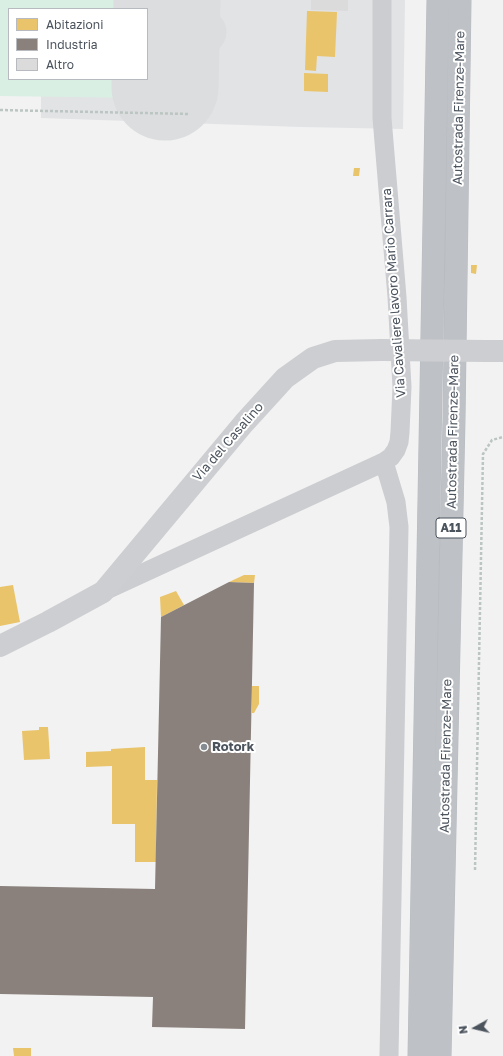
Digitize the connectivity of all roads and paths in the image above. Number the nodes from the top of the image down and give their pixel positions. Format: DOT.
graph roads {
  1 [pos="382,0"];
  2 [pos="438,0"];
  3 [pos="460,0"];
  4 [pos="0,110"];
  5 [pos="190,114"];
  6 [pos="495,351"];
  7 [pos="503,437"];
  8 [pos="384,462"];
  9 [pos="102,592"];
  10 [pos="0,646"];
  11 [pos="475,870"];
  12 [pos="389,1056"];
  13 [pos="419,1056"];
  14 [pos="440,1056"];
  1 -- 8 [label="street, Via Cavaliere lavoro Mario Carrara"];
  2 -- 13 [label="highway, Autostrada Firenze-Mare / A11"];
  3 -- 14 [label="highway, Autostrada Firenze-Mare / A11"];
  4 -- 5 [label="path"];
  6 -- 9 [label="street, Via del Casalino, bridge"];
  7 -- 11 [label="path"];
  8 -- 9 [label="street, Via Cavaliere lavoro Mario Carrara"];
  8 -- 12 [label="street"];
  9 -- 10 [label="street, Via del Casalino"];
}
